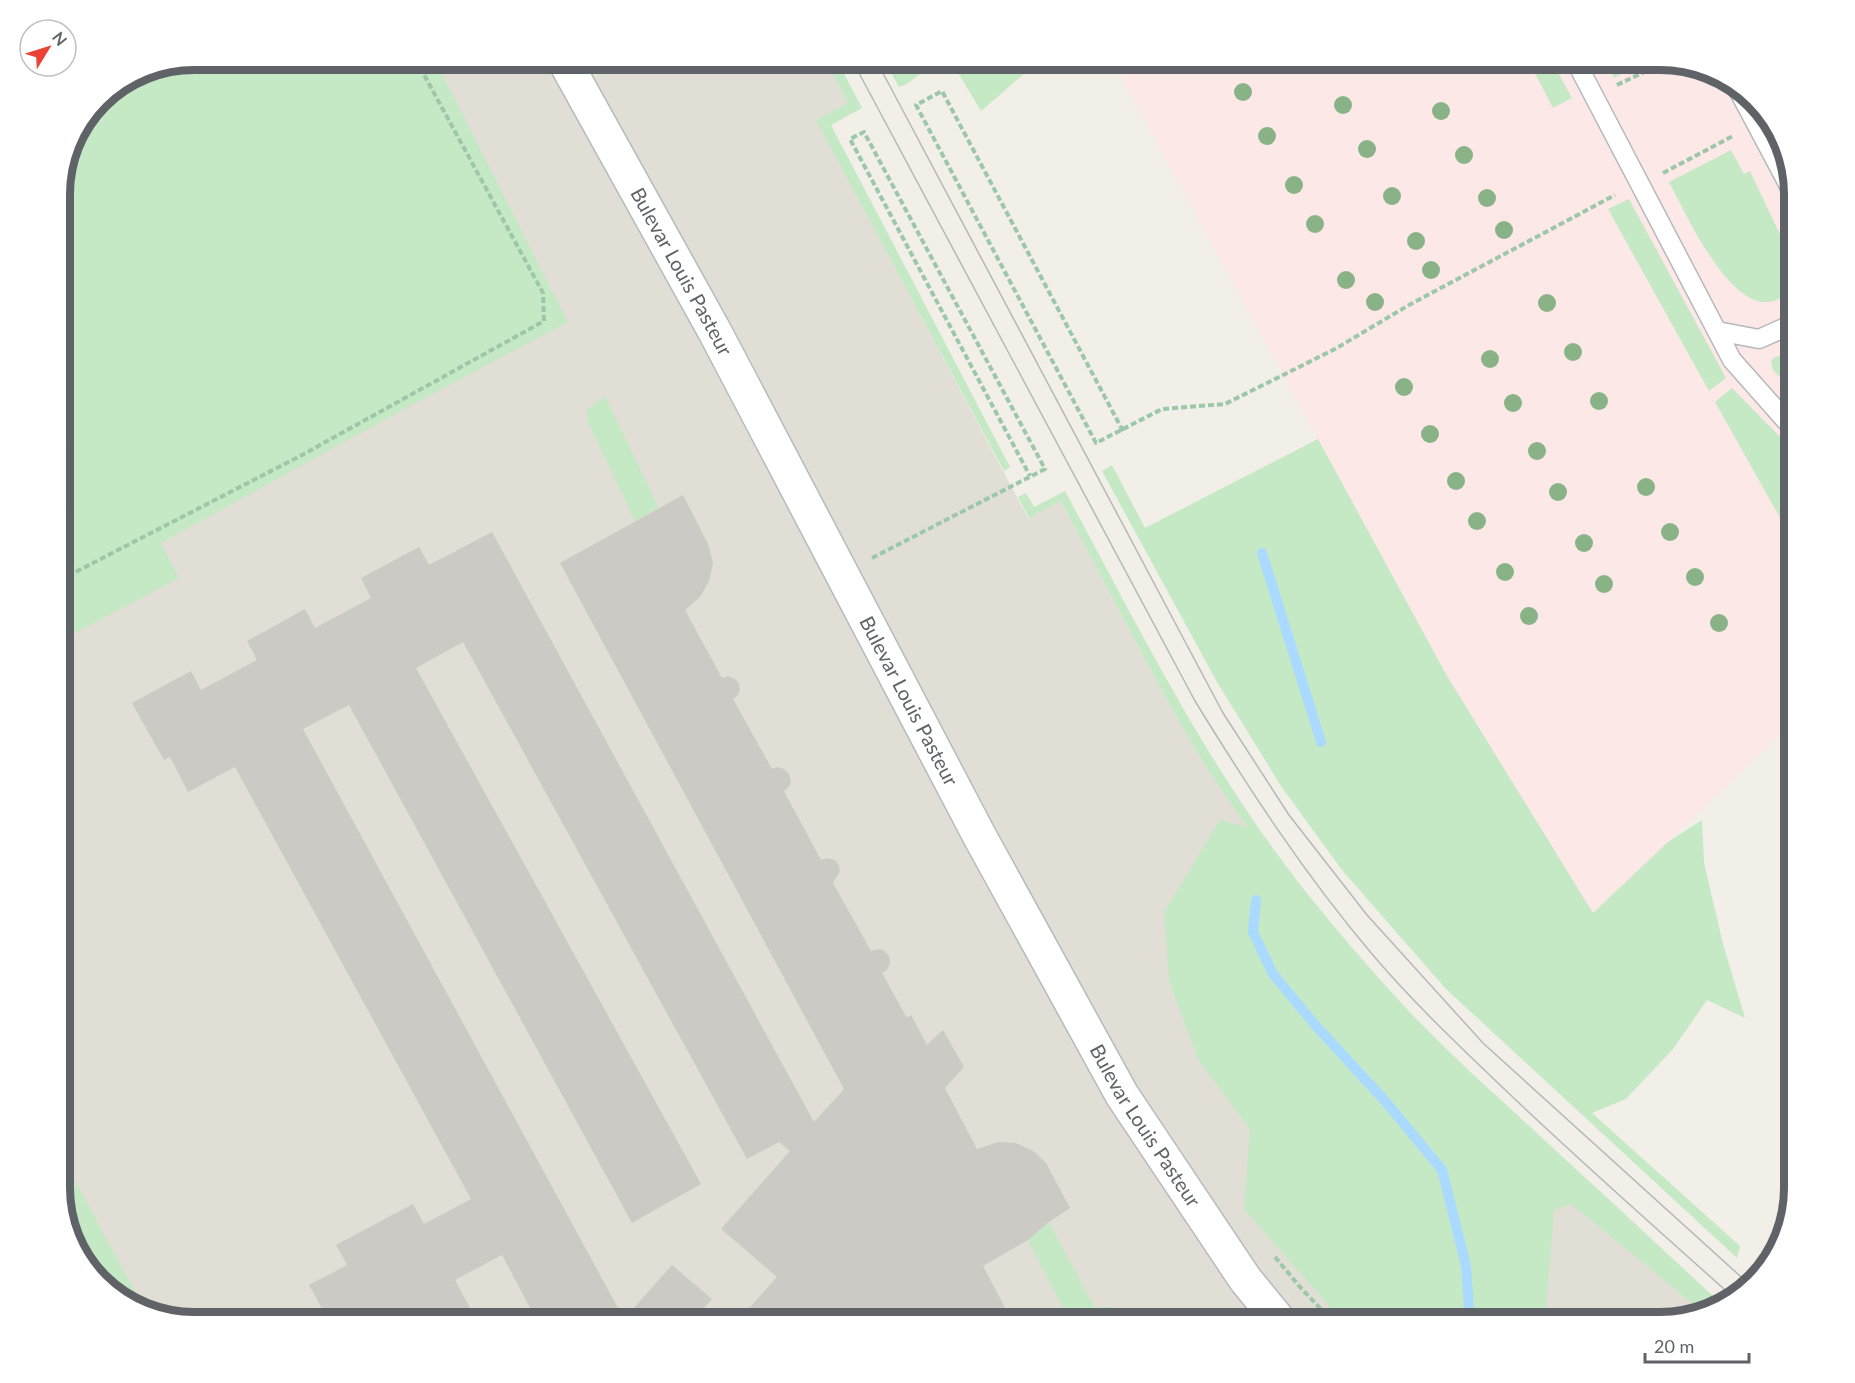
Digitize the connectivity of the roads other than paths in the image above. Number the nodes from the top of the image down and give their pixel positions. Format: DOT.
graph roads {
  1 [pos="570,70"];
  2 [pos="1580,70"];
  3 [pos="1746,105"];
  4 [pos="1782,173"];
  5 [pos="1784,328"];
  6 [pos="1716,331"];
  7 [pos="1784,418"];
  8 [pos="1272,1312"];
  1 -- 8 [label="street, Bulevar Louis Pasteur"];
  2 -- 6 [label="lane"];
  3 -- 4 [label="lane"];
  5 -- 6 [label="lane"];
  6 -- 7 [label="lane"];
}
